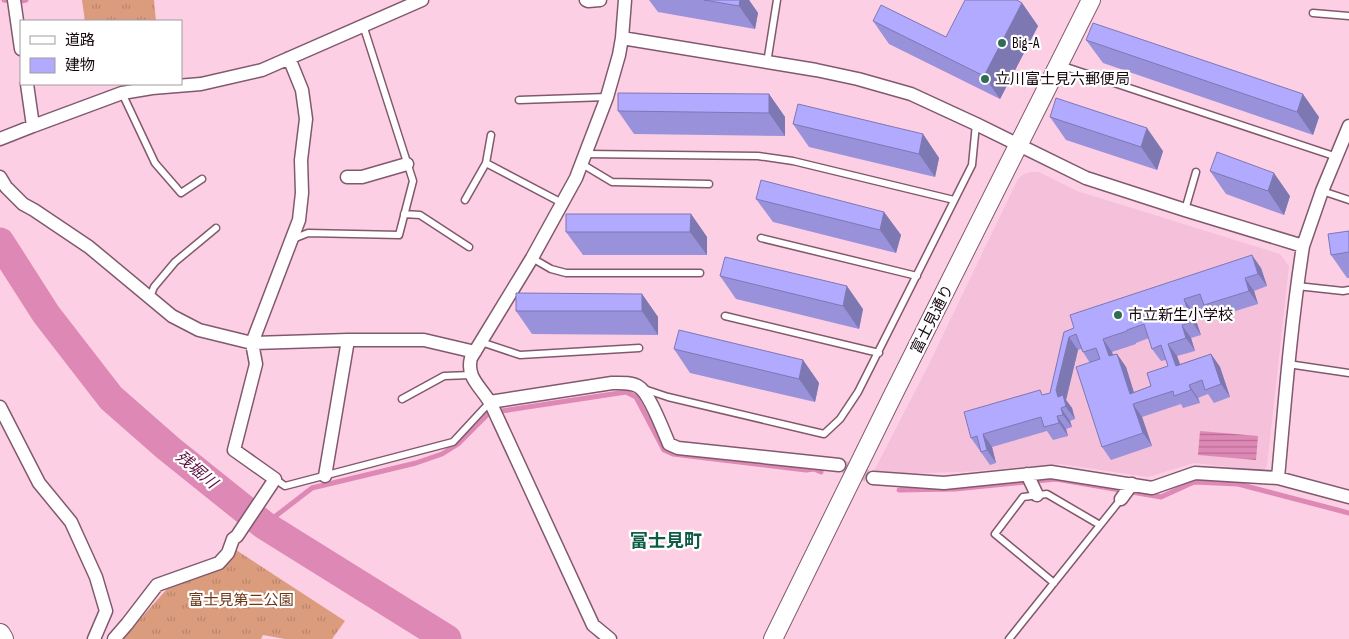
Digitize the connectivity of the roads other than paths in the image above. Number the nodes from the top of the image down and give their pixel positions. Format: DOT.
graph roads {
  1 [pos="422,0"];
  2 [pos="586,0"];
  3 [pos="600,0"];
  4 [pos="625,0"];
  5 [pos="777,0"];
  6 [pos="1091,0"];
  7 [pos="15,4"];
  8 [pos="1312,13"];
  9 [pos="1349,16"];
  10 [pos="363,25"];
  11 [pos="622,38"];
  12 [pos="20,42"];
  13 [pos="289,58"];
  14 [pos="767,63"];
  15 [pos="1058,65"];
  16 [pos="26,85"];
  17 [pos="122,93"];
  18 [pos="607,98"];
  19 [pos="519,100"];
  20 [pos="976,124"];
  21 [pos="33,126"];
  22 [pos="1349,126"];
  23 [pos="491,135"];
  24 [pos="0,139"];
  25 [pos="1019,144"];
  26 [pos="1337,157"];
  27 [pos="584,159"];
  28 [pos="486,163"];
  29 [pos="407,164"];
  30 [pos="1196,172"];
  31 [pos="0,177"];
  32 [pos="347,177"];
  33 [pos="202,179"];
  34 [pos="709,184"];
  35 [pos="1322,191"];
  36 [pos="465,200"];
  37 [pos="954,200"];
  38 [pos="1349,200"];
  39 [pos="562,203"];
  40 [pos="1185,210"];
  41 [pos="404,214"];
  42 [pos="216,228"];
  43 [pos="761,238"];
  44 [pos="293,239"];
  45 [pos="469,246"];
  46 [pos="1303,246"];
  47 [pos="532,258"];
  48 [pos="700,273"];
  49 [pos="917,276"];
  50 [pos="1297,286"];
  51 [pos="1349,290"];
  52 [pos="150,297"];
  53 [pos="725,316"];
  54 [pos="348,340"];
  55 [pos="252,343"];
  56 [pos="478,347"];
  57 [pos="639,348"];
  58 [pos="879,353"];
  59 [pos="1288,364"];
  60 [pos="1349,373"];
  61 [pos="471,375"];
  62 [pos="640,388"];
  63 [pos="402,399"];
  64 [pos="0,407"];
  65 [pos="494,410"];
  66 [pos="838,465"];
  67 [pos="1027,474"];
  68 [pos="325,476"];
  69 [pos="873,478"];
  70 [pos="1278,478"];
  71 [pos="275,479"];
  72 [pos="1132,485"];
  73 [pos="1037,495"];
  74 [pos="1349,497"];
  75 [pos="1121,499"];
  76 [pos="1100,525"];
  77 [pos="1054,583"];
  78 [pos="0,634"];
  79 [pos="3,639"];
  80 [pos="94,639"];
  81 [pos="114,639"];
  82 [pos="610,639"];
  83 [pos="774,639"];
  84 [pos="1009,639"];
  1 -- 10 [label="street"];
  2 -- 3 [label="street"];
  4 -- 11 [label="street"];
  5 -- 14 [label="lane"];
  6 -- 15 [label="street, 富士見通り"];
  7 -- 12 [label="street"];
  8 -- 9 [label="lane"];
  10 -- 13 [label="street"];
  10 -- 29 [label="lane"];
  11 -- 14 [label="street"];
  11 -- 18 [label="street"];
  13 -- 17 [label="street"];
  13 -- 44 [label="street"];
  14 -- 20 [label="street"];
  15 -- 25 [label="street, 富士見通り"];
  15 -- 26 [label="lane"];
  16 -- 21 [label="street"];
  17 -- 21 [label="street"];
  17 -- 33 [label="lane"];
  18 -- 19 [label="lane"];
  18 -- 27 [label="street"];
  20 -- 25 [label="street"];
  20 -- 37 [label="lane"];
  21 -- 24 [label="street"];
  22 -- 26 [label="street"];
  23 -- 28 [label="lane"];
  25 -- 40 [label="street"];
  25 -- 83 [label="street, 富士見通り"];
  26 -- 35 [label="street"];
  27 -- 34 [label="lane"];
  27 -- 37 [label="lane"];
  27 -- 39 [label="street"];
  28 -- 36 [label="lane"];
  28 -- 39 [label="lane"];
  29 -- 32 [label="street"];
  29 -- 41 [label="lane"];
  30 -- 40 [label="lane"];
  31 -- 52 [label="street"];
  35 -- 38 [label="lane"];
  35 -- 46 [label="street"];
  37 -- 49 [label="lane"];
  39 -- 47 [label="street"];
  40 -- 46 [label="street"];
  41 -- 44 [label="lane"];
  41 -- 45 [label="lane"];
  42 -- 52 [label="lane"];
  43 -- 49 [label="lane"];
  44 -- 55 [label="street"];
  46 -- 50 [label="street"];
  47 -- 48 [label="lane"];
  47 -- 56 [label="street"];
  49 -- 58 [label="lane"];
  50 -- 51 [label="lane"];
  50 -- 59 [label="street"];
  52 -- 55 [label="street"];
  53 -- 58 [label="lane"];
  54 -- 55 [label="street"];
  54 -- 56 [label="street"];
  54 -- 68 [label="street"];
  55 -- 71 [label="street"];
  56 -- 57 [label="lane"];
  56 -- 61 [label="street"];
  58 -- 62 [label="lane"];
  59 -- 60 [label="lane"];
  59 -- 70 [label="street"];
  61 -- 63 [label="lane"];
  61 -- 65 [label="street"];
  62 -- 65 [label="street"];
  62 -- 66 [label="street"];
  64 -- 80 [label="street"];
  65 -- 68 [label="lane"];
  65 -- 82 [label="street"];
  67 -- 69 [label="street"];
  67 -- 72 [label="street"];
  67 -- 73 [label="street"];
  68 -- 71 [label="lane"];
  70 -- 72 [label="street"];
  70 -- 74 [label="street"];
  71 -- 81 [label="street"];
  72 -- 75 [label="street"];
  73 -- 76 [label="lane"];
  73 -- 77 [label="lane"];
  75 -- 76 [label="lane"];
  76 -- 77 [label="lane"];
  77 -- 84 [label="lane"];
  78 -- 79 [label="main road"];
}
